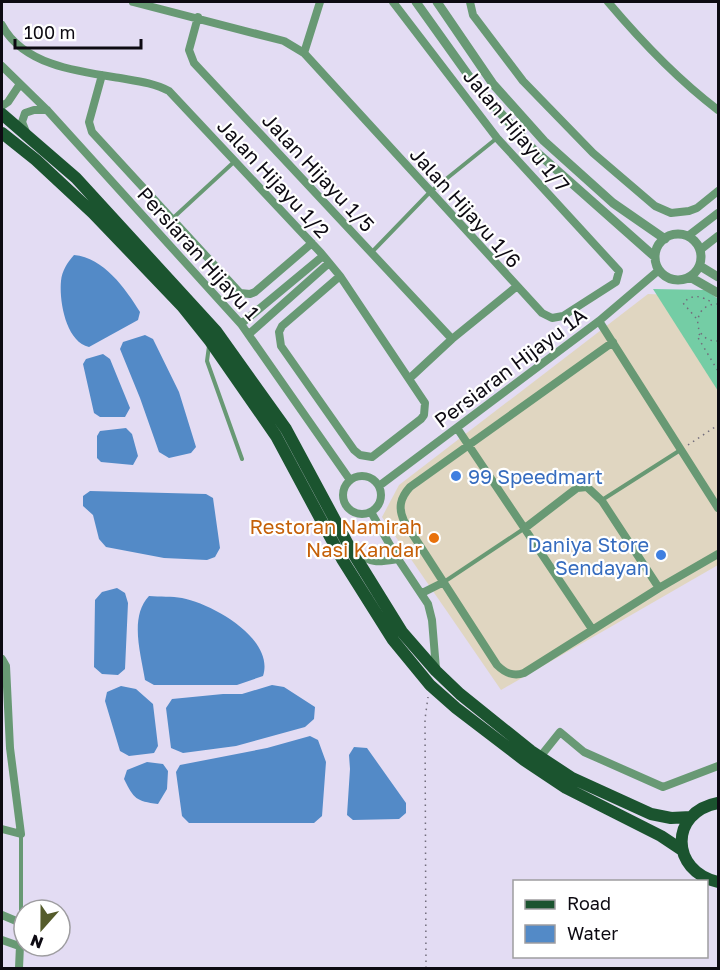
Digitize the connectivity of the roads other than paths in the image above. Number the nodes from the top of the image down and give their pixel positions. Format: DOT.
graph roads {
  1 [pos="133,2"];
  2 [pos="320,2"];
  3 [pos="393,2"];
  4 [pos="416,2"];
  5 [pos="437,2"];
  6 [pos="470,2"];
  7 [pos="608,2"];
  8 [pos="198,17"];
  9 [pos="2,27"];
  10 [pos="304,53"];
  11 [pos="2,66"];
  12 [pos="102,75"];
  13 [pos="20,84"];
  14 [pos="2,106"];
  15 [pos="47,110"];
  16 [pos="718,110"];
  17 [pos="2,114"];
  18 [pos="2,133"];
  19 [pos="28,136"];
  20 [pos="497,138"];
  21 [pos="235,160"];
  22 [pos="718,191"];
  23 [pos="430,192"];
  24 [pos="718,213"];
  25 [pos="172,219"];
  26 [pos="688,236"];
  27 [pos="718,237"];
  28 [pos="665,239"];
  29 [pos="312,243"];
  30 [pos="700,250"];
  31 [pos="372,253"];
  32 [pos="323,256"];
  33 [pos="655,257"];
  34 [pos="329,263"];
  35 [pos="700,266"];
  36 [pos="659,270"];
  37 [pos="619,275"];
  38 [pos="340,276"];
  39 [pos="690,277"];
  40 [pos="718,277"];
  41 [pos="516,286"];
  42 [pos="718,293"];
  43 [pos="599,321"];
  44 [pos="242,324"];
  45 [pos="249,334"];
  46 [pos="452,339"];
  47 [pos="210,341"];
  48 [pos="613,342"];
  49 [pos="410,378"];
  50 [pos="457,428"];
  51 [pos="469,445"];
  52 [pos="682,449"];
  53 [pos="242,459"];
  54 [pos="350,480"];
  55 [pos="379,486"];
  56 [pos="602,501"];
  57 [pos="718,508"];
  58 [pos="370,513"];
  59 [pos="525,528"];
  60 [pos="350,548"];
  61 [pos="718,554"];
  62 [pos="398,559"];
  63 [pos="444,582"];
  64 [pos="659,588"];
  65 [pos="422,593"];
  66 [pos="592,629"];
  67 [pos="2,659"];
  68 [pos="436,671"];
  69 [pos="6,746"];
  70 [pos="540,757"];
  71 [pos="718,766"];
  72 [pos="718,803"];
  73 [pos="691,817"];
  74 [pos="2,829"];
  75 [pos="21,834"];
  76 [pos="682,850"];
  77 [pos="718,882"];
  78 [pos="21,898"];
  1 -- 8 [label="street"];
  2 -- 10 [label="street"];
  3 -- 20 [label="street, Jalan Hijayu 1/7"];
  4 -- 33 [label="street"];
  5 -- 28 [label="street"];
  6 -- 22 [label="street"];
  7 -- 16 [label="street"];
  8 -- 10 [label="street"];
  8 -- 31 [label="street, Jalan Hijayu 1/5"];
  9 -- 12 [label="street, Jalan Hijayu 1/2"];
  10 -- 23 [label="street, Jalan Hijayu 1/6"];
  11 -- 13 [label="street, Persiaran Hijayu 1"];
  12 -- 21 [label="street, Jalan Hijayu 1/2"];
  12 -- 25 [label="street"];
  13 -- 14 [label="street"];
  13 -- 15 [label="street, Persiaran Hijayu 1"];
  15 -- 19 [label="street"];
  15 -- 44 [label="street, Persiaran Hijayu 1"];
  17 -- 19 [label="main road"];
  18 -- 47 [label="main road"];
  19 -- 60 [label="main road"];
  20 -- 23 [label="lane"];
  20 -- 37 [label="street, Jalan Hijayu 1/7"];
  21 -- 25 [label="lane"];
  21 -- 29 [label="street, Jalan Hijayu 1/2"];
  23 -- 31 [label="lane"];
  23 -- 41 [label="street, Jalan Hijayu 1/6"];
  24 -- 26 [label="street"];
  25 -- 29 [label="street"];
  26 -- 28 [label="street"];
  26 -- 30 [label="street"];
  27 -- 30 [label="street"];
  28 -- 33 [label="street"];
  29 -- 32 [label="street, Jalan Hijayu 1/2"];
  30 -- 35 [label="street"];
  31 -- 46 [label="street, Jalan Hijayu 1/5"];
  32 -- 34 [label="street, Jalan Hijayu 1/2"];
  32 -- 44 [label="street"];
  33 -- 36 [label="street"];
  34 -- 38 [label="street, Jalan Hijayu 1/2"];
  34 -- 45 [label="street"];
  35 -- 39 [label="street"];
  35 -- 40 [label="street"];
  36 -- 39 [label="street"];
  36 -- 43 [label="street, Persiaran Hijayu 1A"];
  37 -- 41 [label="street, Jalan Hijayu 1/6"];
  38 -- 49 [label="street, Jalan Hijayu 1/2"];
  38 -- 49 [label="street, Jalan Hijayu 1/2"];
  39 -- 42 [label="street"];
  41 -- 46 [label="street"];
  43 -- 48 [label="street"];
  43 -- 50 [label="street, Persiaran Hijayu 1A"];
  44 -- 45 [label="street, Persiaran Hijayu 1"];
  45 -- 54 [label="street, Persiaran Hijayu 1"];
  46 -- 49 [label="street"];
  47 -- 53 [label="lane"];
  47 -- 76 [label="main road"];
  48 -- 51 [label="street"];
  48 -- 52 [label="street"];
  50 -- 51 [label="street"];
  50 -- 55 [label="street, Persiaran Hijayu 1A"];
  51 -- 59 [label="street"];
  51 -- 63 [label="street"];
  52 -- 56 [label="lane"];
  52 -- 57 [label="street"];
  54 -- 55 [label="street"];
  54 -- 58 [label="street"];
  55 -- 58 [label="street"];
  56 -- 59 [label="street"];
  56 -- 64 [label="street"];
  58 -- 62 [label="street"];
  59 -- 63 [label="lane"];
  59 -- 66 [label="street"];
  60 -- 62 [label="street"];
  60 -- 68 [label="main road"];
  61 -- 64 [label="street"];
  62 -- 65 [label="street"];
  63 -- 65 [label="street"];
  63 -- 66 [label="street"];
  64 -- 66 [label="street"];
  65 -- 68 [label="street"];
  67 -- 69 [label="street"];
  68 -- 70 [label="main road"];
  69 -- 75 [label="street"];
  70 -- 71 [label="street"];
  70 -- 73 [label="main road"];
  72 -- 73 [label="main road"];
  73 -- 76 [label="main road"];
  74 -- 75 [label="street"];
  75 -- 78 [label="lane"];
  76 -- 77 [label="main road"];
}
